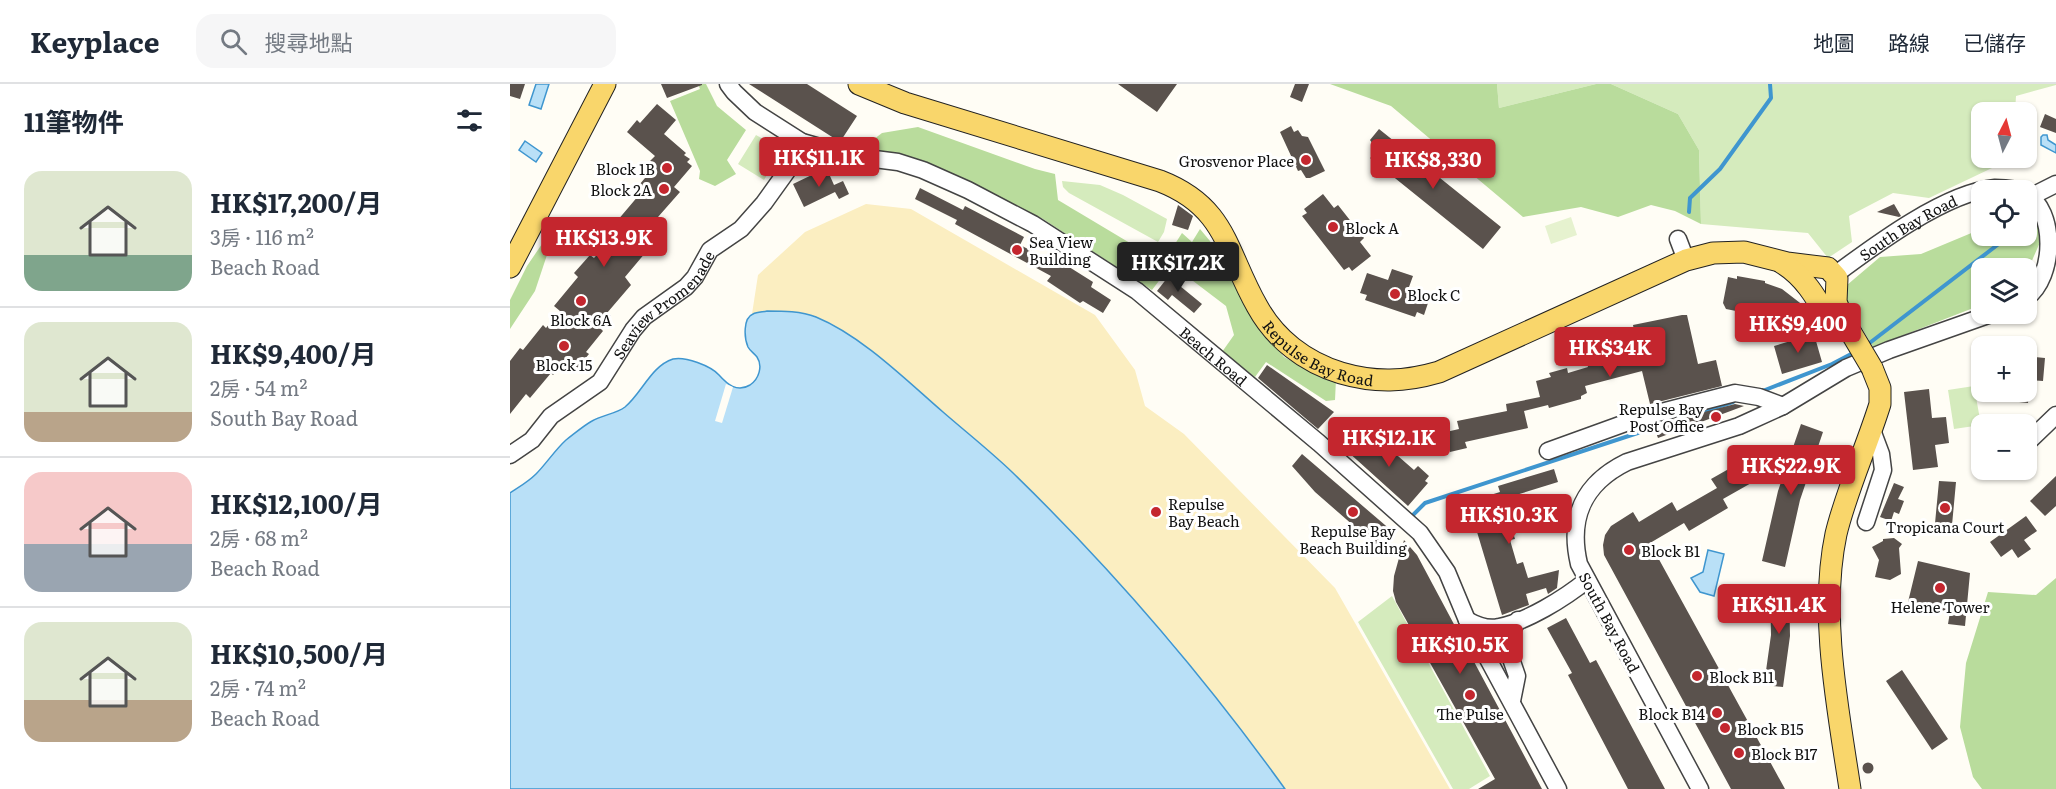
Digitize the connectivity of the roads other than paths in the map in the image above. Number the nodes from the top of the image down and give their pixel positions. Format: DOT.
graph roads {
  1 [pos="605,84"];
  2 [pos="728,84"];
  3 [pos="859,84"];
  4 [pos="802,142"];
  5 [pos="2056,184"];
  6 [pos="2037,190"];
  7 [pos="1971,194"];
  8 [pos="2037,201"];
  9 [pos="1678,239"];
  10 [pos="1773,259"];
  11 [pos="1686,260"];
  12 [pos="510,267"];
  13 [pos="1832,276"];
  14 [pos="1811,289"];
  15 [pos="2037,289"];
  16 [pos="1971,321"];
  17 [pos="1838,323"];
  18 [pos="1778,404"];
  19 [pos="2056,415"];
  20 [pos="1872,429"];
  21 [pos="2037,433"];
  22 [pos="1548,451"];
  23 [pos="510,455"];
  24 [pos="1866,522"];
  25 [pos="1587,580"];
  26 [pos="1467,620"];
  27 [pos="1518,620"];
  28 [pos="1512,702"];
  29 [pos="1558,789"];
  30 [pos="1700,789"];
  31 [pos="1850,789"];
  1 -- 12 [label="main road"];
  2 -- 4 [label="street, Beach Road"];
  3 -- 11 [label="main road, Repulse Bay Road"];
  4 -- 23 [label="street, Seaview Promenade"];
  4 -- 26 [label="street, Beach Road"];
  5 -- 6 [label="street"];
  7 -- 13 [label="street, South Bay Road"];
  8 -- 15 [label="street"];
  9 -- 11 [label="street"];
  10 -- 11 [label="main road, Repulse Bay Road"];
  10 -- 13 [label="main road, Repulse Bay Road"];
  10 -- 14 [label="main road, Repulse Bay Road"];
  13 -- 14 [label="main road"];
  13 -- 17 [label="main road, Repulse Bay Road"];
  14 -- 17 [label="main road, Repulse Bay Road"];
  16 -- 18 [label="street, South Bay Road"];
  17 -- 20 [label="main road, Repulse Bay Road, bridge"];
  18 -- 22 [label="street"];
  18 -- 25 [label="street, South Bay Road"];
  19 -- 21 [label="street"];
  20 -- 24 [label="street"];
  20 -- 31 [label="main road, Repulse Bay Road"];
  25 -- 27 [label="street"];
  25 -- 30 [label="street, South Bay Road"];
  26 -- 27 [label="street"];
  26 -- 28 [label="street, Beach Road"];
  27 -- 28 [label="street"];
  28 -- 29 [label="street, Beach Road"];
}
